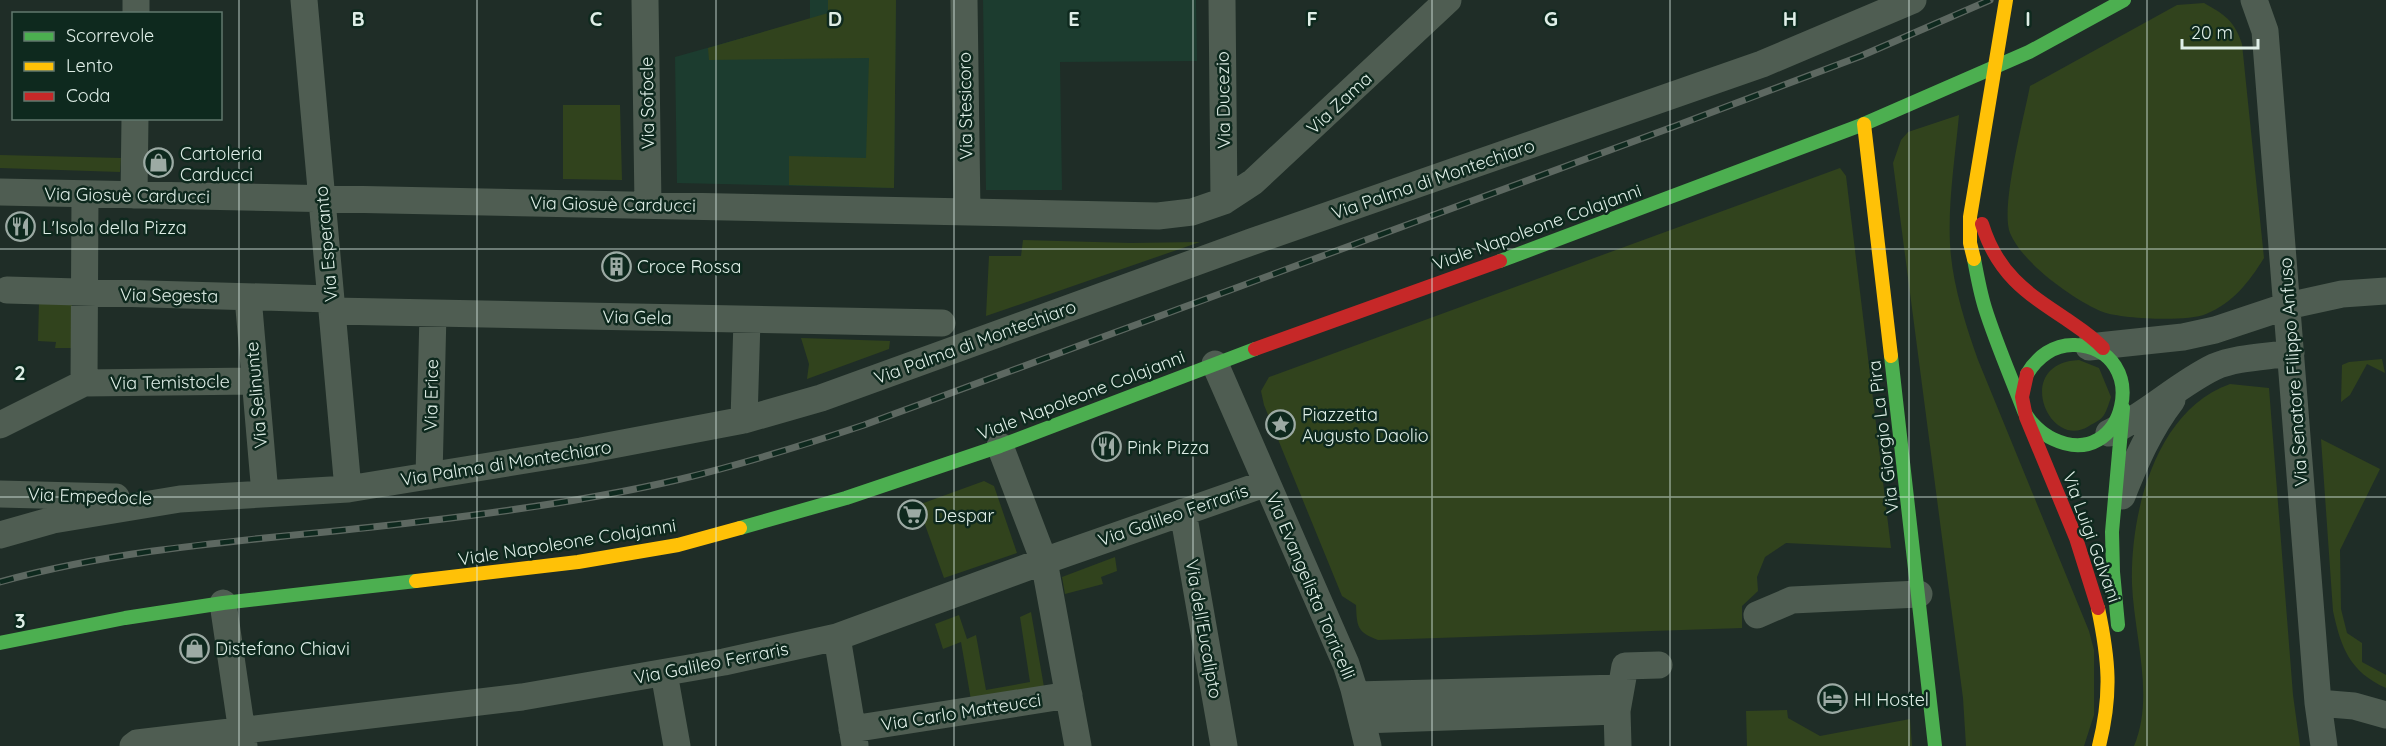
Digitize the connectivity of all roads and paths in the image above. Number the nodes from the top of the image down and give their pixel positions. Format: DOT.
graph roads {
  1 [pos="304,0"];
  2 [pos="645,0"];
  3 [pos="964,0"];
  4 [pos="1222,0"];
  5 [pos="1448,0"];
  6 [pos="1913,0"];
  7 [pos="2006,0"];
  8 [pos="2124,0"];
  9 [pos="2254,0"];
  10 [pos="1852,13"];
  11 [pos="135,120"];
  12 [pos="1864,123"];
  13 [pos="1983,129"];
  14 [pos="0,192"];
  15 [pos="85,194"];
  16 [pos="134,195"];
  17 [pos="322,199"];
  18 [pos="1224,201"];
  19 [pos="648,205"];
  20 [pos="967,212"];
  21 [pos="8,290"];
  22 [pos="2386,291"];
  23 [pos="85,293"];
  24 [pos="248,297"];
  25 [pos="332,305"];
  26 [pos="2046,305"];
  27 [pos="2287,306"];
  28 [pos="433,313"];
  29 [pos="747,320"];
  30 [pos="942,323"];
  31 [pos="2183,337"];
  32 [pos="2095,346"];
  33 [pos="2291,353"];
  34 [pos="1215,364"];
  35 [pos="255,381"];
  36 [pos="2189,381"];
  37 [pos="84,383"];
  38 [pos="2026,415"];
  39 [pos="744,420"];
  40 [pos="2117,423"];
  41 [pos="0,425"];
  42 [pos="1000,446"];
  43 [pos="429,476"];
  44 [pos="1267,483"];
  45 [pos="348,489"];
  46 [pos="0,494"];
  47 [pos="265,494"];
  48 [pos="180,499"];
  49 [pos="1183,512"];
  50 [pos="2113,520"];
  51 [pos="0,535"];
  52 [pos="1044,561"];
  53 [pos="1919,594"];
  54 [pos="223,603"];
  55 [pos="1757,615"];
  56 [pos="837,637"];
  57 [pos="2119,638"];
  58 [pos="0,643"];
  59 [pos="1659,665"];
  60 [pos="664,673"];
  61 [pos="1069,695"];
  62 [pos="1619,699"];
  63 [pos="2318,703"];
  64 [pos="2386,715"];
  65 [pos="1362,720"];
  66 [pos="854,737"];
  67 [pos="242,738"];
  68 [pos="133,746"];
  69 [pos="677,746"];
  70 [pos="1078,746"];
  71 [pos="1224,746"];
  72 [pos="1618,746"];
  73 [pos="1935,746"];
  74 [pos="2099,746"];
  75 [pos="2324,746"];
  1 -- 17 [label="street, Via Esperanto"];
  2 -- 19 [label="street, Via Sofocle"];
  3 -- 20 [label="street, Via Stesicoro"];
  4 -- 18 [label="street, Via Ducezio"];
  5 -- 18 [label="street, Via Zama"];
  6 -- 10 [label="street, Via Palma di Montechiaro"];
  7 -- 13 [label="street"];
  8 -- 12 [label="street, Viale Napoleone Colajanni"];
  9 -- 27 [label="street, Via Senatore Filippo Anfuso"];
  10 -- 39 [label="street, Via Palma di Montechiaro"];
  11 -- 16 [label="street"];
  12 -- 34 [label="street, Viale Napoleone Colajanni"];
  12 -- 53 [label="street, Via Giorgio La Pira"];
  13 -- 26 [label="street"];
  13 -- 38 [label="street, Via Luigi Galvani"];
  14 -- 15 [label="street, Via Giosuè Carducci"];
  15 -- 16 [label="street, Via Giosuè Carducci"];
  15 -- 23 [label="street"];
  16 -- 17 [label="street, Via Giosuè Carducci"];
  17 -- 19 [label="street, Via Giosuè Carducci"];
  17 -- 25 [label="street, Via Esperanto"];
  18 -- 20 [label="street, Via Giosuè Carducci"];
  19 -- 20 [label="street, Via Giosuè Carducci"];
  21 -- 23 [label="street, Via Segesta"];
  22 -- 27 [label="street"];
  23 -- 24 [label="street, Via Segesta"];
  23 -- 37 [label="street"];
  24 -- 25 [label="street, Via Segesta"];
  24 -- 35 [label="street, Via Selinunte"];
  25 -- 28 [label="street, Via Gela"];
  25 -- 45 [label="street, Via Esperanto"];
  26 -- 31 [label="street"];
  26 -- 32 [label="street"];
  27 -- 31 [label="street"];
  27 -- 33 [label="street, Via Senatore Filippo Anfuso"];
  28 -- 29 [label="street, Via Gela"];
  28 -- 43 [label="street, Via Erice"];
  29 -- 30 [label="street, Via Gela"];
  29 -- 39 [label="street"];
  31 -- 32 [label="street"];
  32 -- 38 [label="street"];
  32 -- 40 [label="street"];
  33 -- 36 [label="street"];
  33 -- 63 [label="street, Via Senatore Filippo Anfuso"];
  34 -- 42 [label="street, Viale Napoleone Colajanni"];
  34 -- 44 [label="street, Via Evangelista Torricelli"];
  35 -- 37 [label="street, Via Temistocle"];
  35 -- 47 [label="street, Via Selinunte"];
  36 -- 40 [label="street"];
  36 -- 50 [label="street"];
  37 -- 41 [label="street"];
  38 -- 40 [label="street"];
  38 -- 74 [label="street, Via Luigi Galvani"];
  39 -- 43 [label="street, Via Palma di Montechiaro"];
  40 -- 50 [label="street, Via Luigi Galvani"];
  42 -- 52 [label="street"];
  42 -- 54 [label="street, Viale Napoleone Colajanni"];
  43 -- 45 [label="street, Via Palma di Montechiaro"];
  44 -- 49 [label="street, Via Galileo Ferraris"];
  44 -- 65 [label="street, Via Evangelista Torricelli"];
  45 -- 47 [label="street, Via Palma di Montechiaro"];
  46 -- 48 [label="street, Via Empedocle"];
  47 -- 48 [label="street, Via Palma di Montechiaro"];
  48 -- 51 [label="street, Via Palma di Montechiaro"];
  49 -- 52 [label="street, Via Galileo Ferraris"];
  49 -- 71 [label="street, Via dell'Eucalipto"];
  50 -- 57 [label="street, Via Luigi Galvani"];
  52 -- 56 [label="street, Via Galileo Ferraris"];
  52 -- 61 [label="street"];
  53 -- 55 [label="street"];
  53 -- 73 [label="street, Via Giorgio La Pira"];
  54 -- 58 [label="street, Viale Napoleone Colajanni"];
  54 -- 67 [label="street"];
  56 -- 60 [label="street, Via Galileo Ferraris"];
  56 -- 66 [label="street"];
  59 -- 62 [label="street"];
  60 -- 67 [label="street, Via Galileo Ferraris"];
  60 -- 69 [label="street"];
  61 -- 66 [label="street, Via Carlo Matteucci"];
  61 -- 70 [label="street"];
  62 -- 65 [label="street"];
  62 -- 72 [label="street"];
  63 -- 64 [label="street"];
  63 -- 75 [label="street, Via Senatore Filippo Anfuso"];
  67 -- 68 [label="street, Via Galileo Ferraris"];
}
